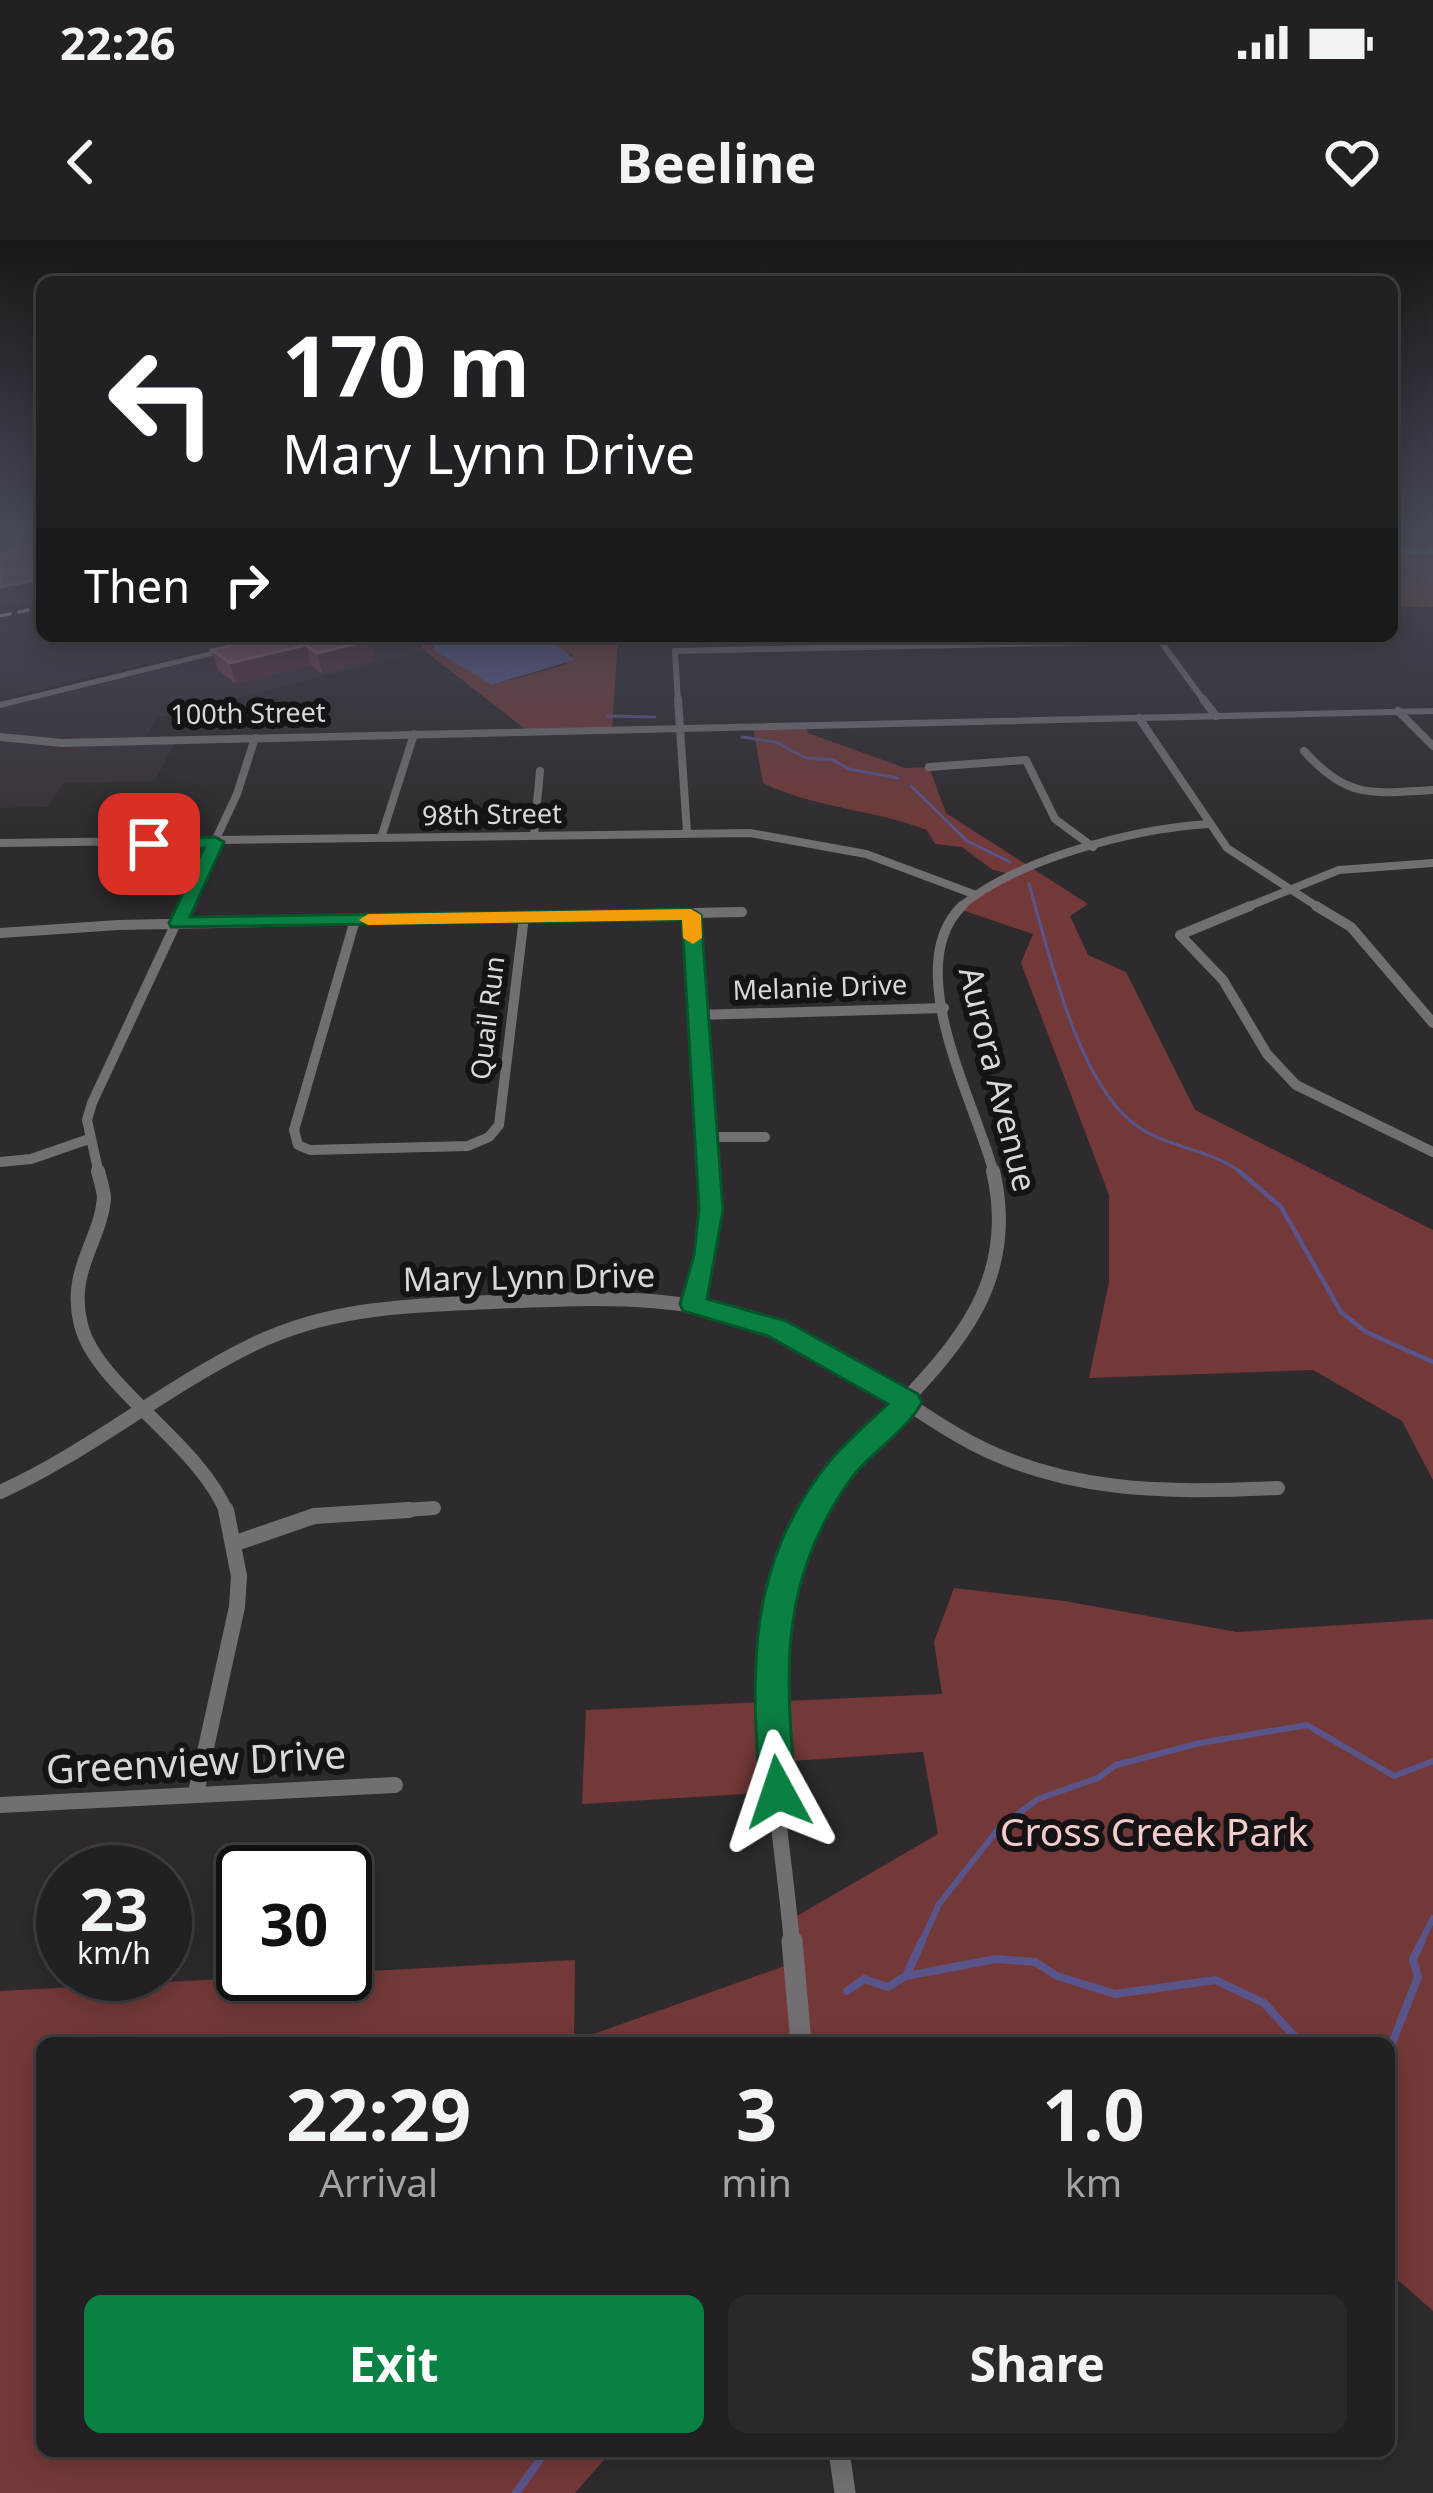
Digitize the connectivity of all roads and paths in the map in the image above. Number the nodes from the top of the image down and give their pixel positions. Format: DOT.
graph roads {
  1 [pos="238,642"];
  2 [pos="259,642"];
  3 [pos="1153,642"];
  4 [pos="1161,642"];
  5 [pos="0,702"];
  6 [pos="1433,711"];
  7 [pos="1398,712"];
  8 [pos="1216,716"];
  9 [pos="1139,718"];
  10 [pos="680,728"];
  11 [pos="414,734"];
  12 [pos="0,736"];
  13 [pos="255,738"];
  14 [pos="1433,746"];
  15 [pos="1304,752"];
  16 [pos="929,767"];
  17 [pos="540,770"];
  18 [pos="1433,790"];
  19 [pos="1208,824"];
  20 [pos="687,832"];
  21 [pos="534,835"];
  22 [pos="381,838"];
  23 [pos="215,842"];
  24 [pos="0,843"];
  25 [pos="1093,847"];
  26 [pos="1433,863"];
  27 [pos="1287,888"];
  28 [pos="976,895"];
  29 [pos="742,912"];
  30 [pos="691,915"];
  31 [pos="524,917"];
  32 [pos="355,920"];
  33 [pos="178,923"];
  34 [pos="0,933"];
  35 [pos="944,1008"];
  36 [pos="698,1015"];
  37 [pos="1433,1023"];
  38 [pos="706,1137"];
  39 [pos="765,1137"];
  40 [pos="89,1139"];
  41 [pos="1433,1152"];
  42 [pos="0,1162"];
  43 [pos="693,1304"];
  44 [pos="908,1402"];
  45 [pos="145,1408"];
  46 [pos="1278,1488"];
  47 [pos="0,1492"];
  48 [pos="434,1508"];
  49 [pos="236,1543"];
  50 [pos="395,1785"];
  51 [pos="196,1793"];
  52 [pos="0,1804"];
  53 [pos="800,2037"];
  54 [pos="840,2457"];
  55 [pos="845,2493"];
  1 -- 5 [label="street"];
  2 -- 5 [label="street"];
  3 -- 10 [label="street"];
  4 -- 8 [label="street"];
  6 -- 7 [label="street, 100th Street"];
  7 -- 8 [label="street, 100th Street"];
  7 -- 14 [label="street"];
  8 -- 9 [label="street, 100th Street"];
  9 -- 10 [label="street, 100th Street"];
  9 -- 19 [label="street"];
  10 -- 11 [label="street, 100th Street"];
  10 -- 20 [label="street"];
  11 -- 13 [label="street, 100th Street"];
  11 -- 22 [label="street"];
  12 -- 13 [label="street, 100th Street"];
  13 -- 23 [label="street"];
  15 -- 18 [label="street"];
  16 -- 25 [label="street"];
  17 -- 21 [label="street"];
  19 -- 25 [label="street, Aurora Avenue"];
  19 -- 27 [label="street"];
  20 -- 21 [label="street, 98th Street"];
  20 -- 28 [label="street, 98th Street"];
  21 -- 22 [label="street, 98th Street"];
  22 -- 23 [label="street, 98th Street"];
  23 -- 24 [label="street, 98th Street"];
  23 -- 33 [label="street"];
  25 -- 28 [label="street, Aurora Avenue"];
  26 -- 27 [label="street"];
  27 -- 37 [label="street"];
  27 -- 41 [label="street"];
  28 -- 35 [label="street, Aurora Avenue"];
  29 -- 30 [label="street"];
  30 -- 31 [label="street"];
  30 -- 36 [label="street"];
  31 -- 32 [label="street"];
  31 -- 32 [label="street, Quail Run"];
  32 -- 33 [label="street"];
  33 -- 34 [label="street"];
  33 -- 40 [label="street"];
  35 -- 36 [label="street, Melanie Drive"];
  35 -- 44 [label="street, Aurora Avenue"];
  36 -- 38 [label="street"];
  38 -- 39 [label="street"];
  38 -- 43 [label="street"];
  40 -- 42 [label="street"];
  40 -- 45 [label="street"];
  43 -- 44 [label="street, Mary Lynn Drive"];
  43 -- 45 [label="street, Mary Lynn Drive"];
  44 -- 46 [label="street, Mary Lynn Drive"];
  44 -- 53 [label="street, Aurora Avenue"];
  45 -- 47 [label="street, Mary Lynn Drive"];
  45 -- 49 [label="street"];
  48 -- 49 [label="street"];
  49 -- 51 [label="street"];
  50 -- 51 [label="street, Greenview Drive"];
  51 -- 52 [label="street, Greenview Drive"];
  54 -- 55 [label="street"];
}
